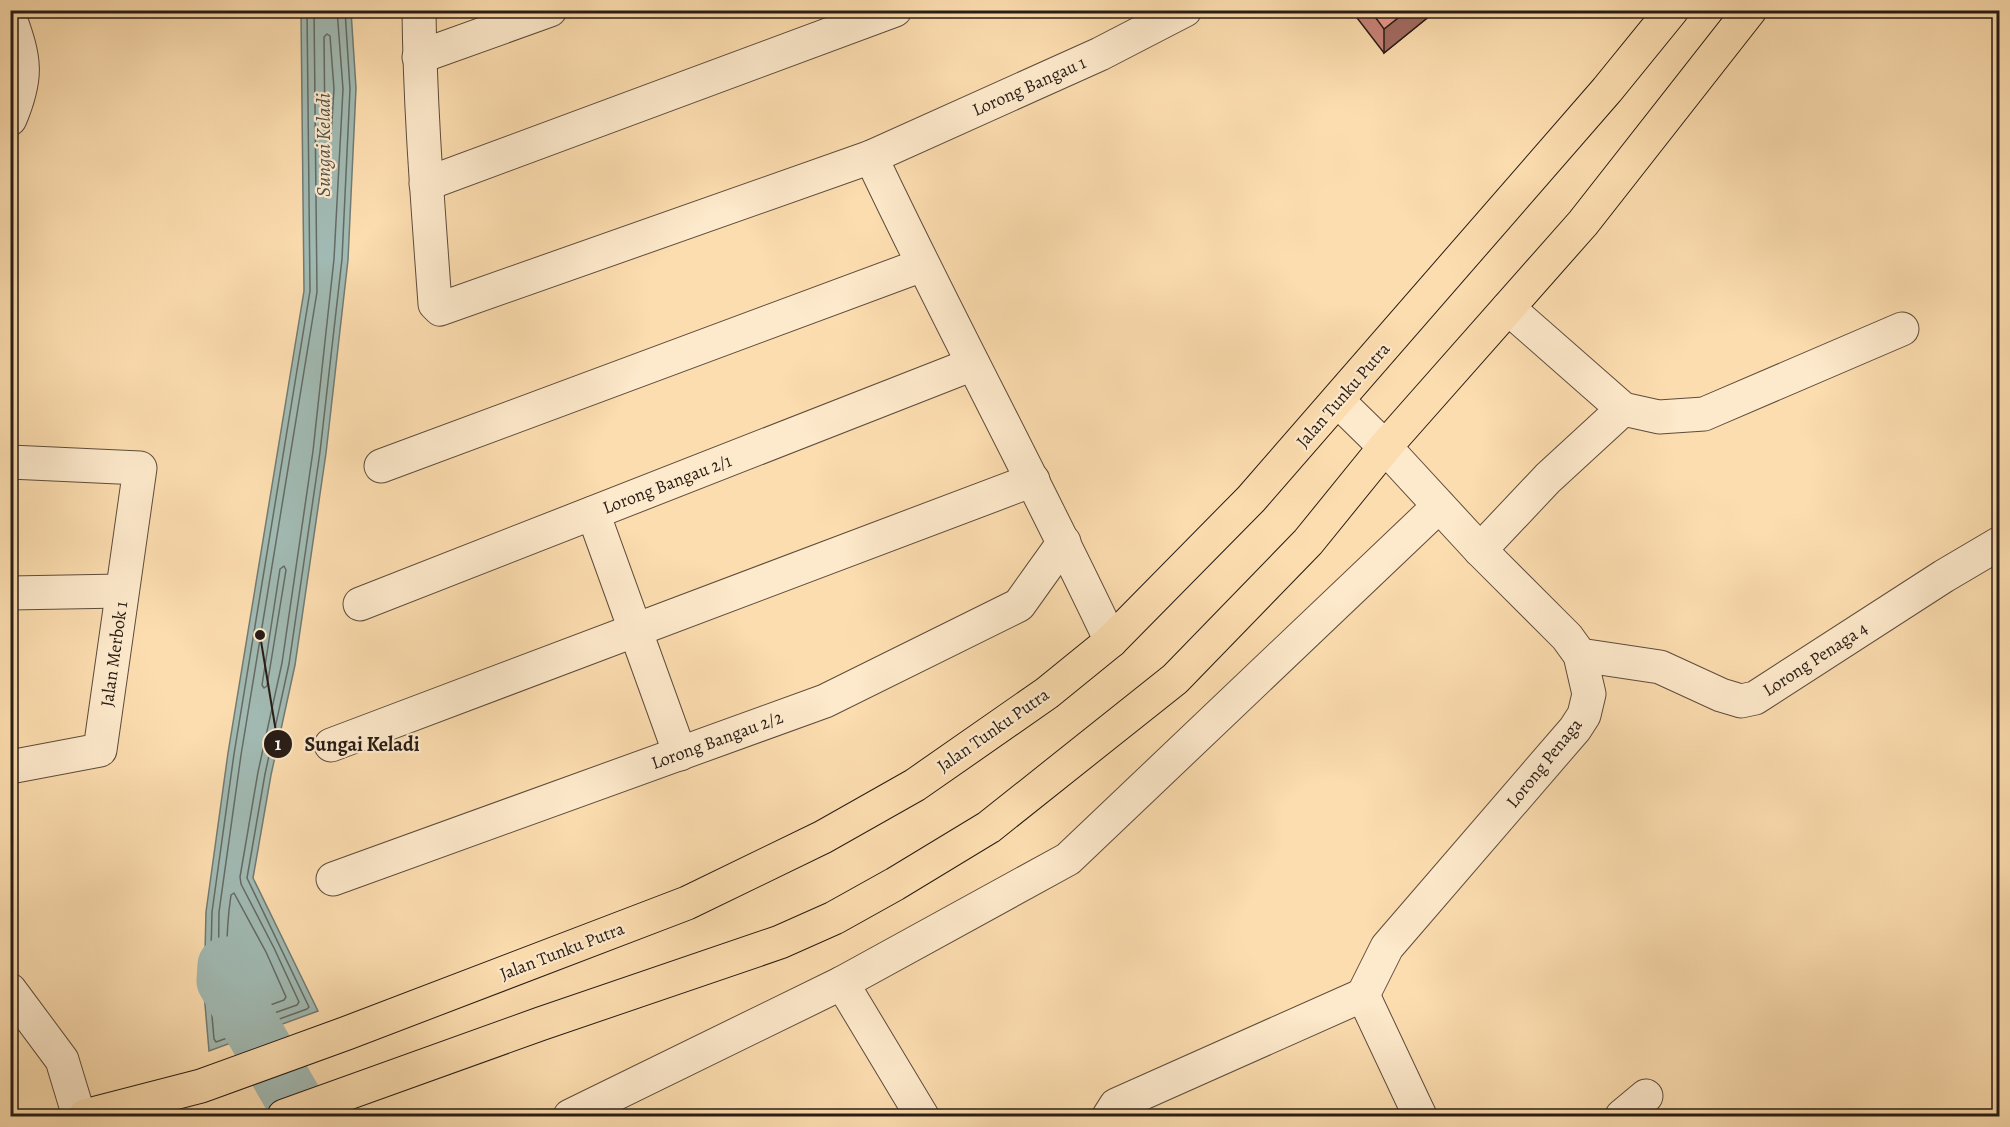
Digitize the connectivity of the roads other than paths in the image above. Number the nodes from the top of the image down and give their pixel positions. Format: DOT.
graph roads {
  1 [pos="419,10"];
  2 [pos="550,10"];
  3 [pos="895,10"];
  4 [pos="1185,10"];
  5 [pos="1672,10"];
  6 [pos="1750,10"];
  7 [pos="10,18"];
  8 [pos="419,57"];
  9 [pos="10,118"];
  10 [pos="871,157"];
  11 [pos="426,183"];
  12 [pos="922,265"];
  13 [pos="1508,308"];
  14 [pos="1902,329"];
  15 [pos="973,364"];
  16 [pos="1338,401"];
  17 [pos="1623,409"];
  18 [pos="1385,447"];
  19 [pos="10,462"];
  20 [pos="381,466"];
  21 [pos="1033,480"];
  22 [pos="1439,506"];
  23 [pos="593,513"];
  24 [pos="1064,542"];
  25 [pos="2000,543"];
  26 [pos="1480,550"];
  27 [pos="122,591"];
  28 [pos="10,593"];
  29 [pos="360,604"];
  30 [pos="634,630"];
  31 [pos="1111,640"];
  32 [pos="1580,655"];
  33 [pos="331,745"];
  34 [pos="680,754"];
  35 [pos="10,767"];
  36 [pos="333,879"];
  37 [pos="842,983"];
  38 [pos="10,990"];
  39 [pos="1363,995"];
  40 [pos="1112,1111"];
  41 [pos="79,1116"];
  42 [pos="85,1116"];
  43 [pos="284,1116"];
  44 [pos="570,1116"];
  45 [pos="922,1116"];
  46 [pos="1420,1116"];
  1 -- 8 [label="street"];
  2 -- 8 [label="street"];
  3 -- 11 [label="street"];
  4 -- 10 [label="street, Lorong Bangau 1"];
  5 -- 16 [label="main road, Jalan Tunku Putra"];
  6 -- 13 [label="main road"];
  7 -- 9 [label="street"];
  8 -- 11 [label="street"];
  10 -- 11 [label="street, Lorong Bangau 1"];
  10 -- 12 [label="street"];
  12 -- 15 [label="street"];
  12 -- 20 [label="street"];
  13 -- 17 [label="street"];
  13 -- 18 [label="main road"];
  14 -- 17 [label="street"];
  15 -- 21 [label="street"];
  15 -- 23 [label="street, Lorong Bangau 2/1"];
  16 -- 18 [label="street, Lorong Penaga"];
  16 -- 31 [label="main road, Jalan Tunku Putra"];
  17 -- 26 [label="street"];
  18 -- 22 [label="street, Lorong Penaga"];
  18 -- 43 [label="main road"];
  19 -- 27 [label="street, Jalan Merbok 1"];
  21 -- 24 [label="street"];
  21 -- 30 [label="street"];
  22 -- 26 [label="street, Lorong Penaga"];
  22 -- 37 [label="street"];
  23 -- 29 [label="street, Lorong Bangau 2/1"];
  23 -- 30 [label="street"];
  24 -- 31 [label="street"];
  24 -- 34 [label="street, Lorong Bangau 2/2"];
  25 -- 32 [label="street, Lorong Penaga 4"];
  26 -- 32 [label="street, Lorong Penaga"];
  27 -- 28 [label="street"];
  27 -- 35 [label="street, Jalan Merbok 1"];
  30 -- 33 [label="street"];
  30 -- 34 [label="street"];
  31 -- 42 [label="main road, Jalan Tunku Putra"];
  32 -- 39 [label="street, Lorong Penaga"];
  34 -- 36 [label="street, Lorong Bangau 2/2"];
  37 -- 44 [label="street"];
  37 -- 45 [label="street"];
  38 -- 41 [label="street"];
  39 -- 40 [label="street"];
  39 -- 46 [label="street"];
}
